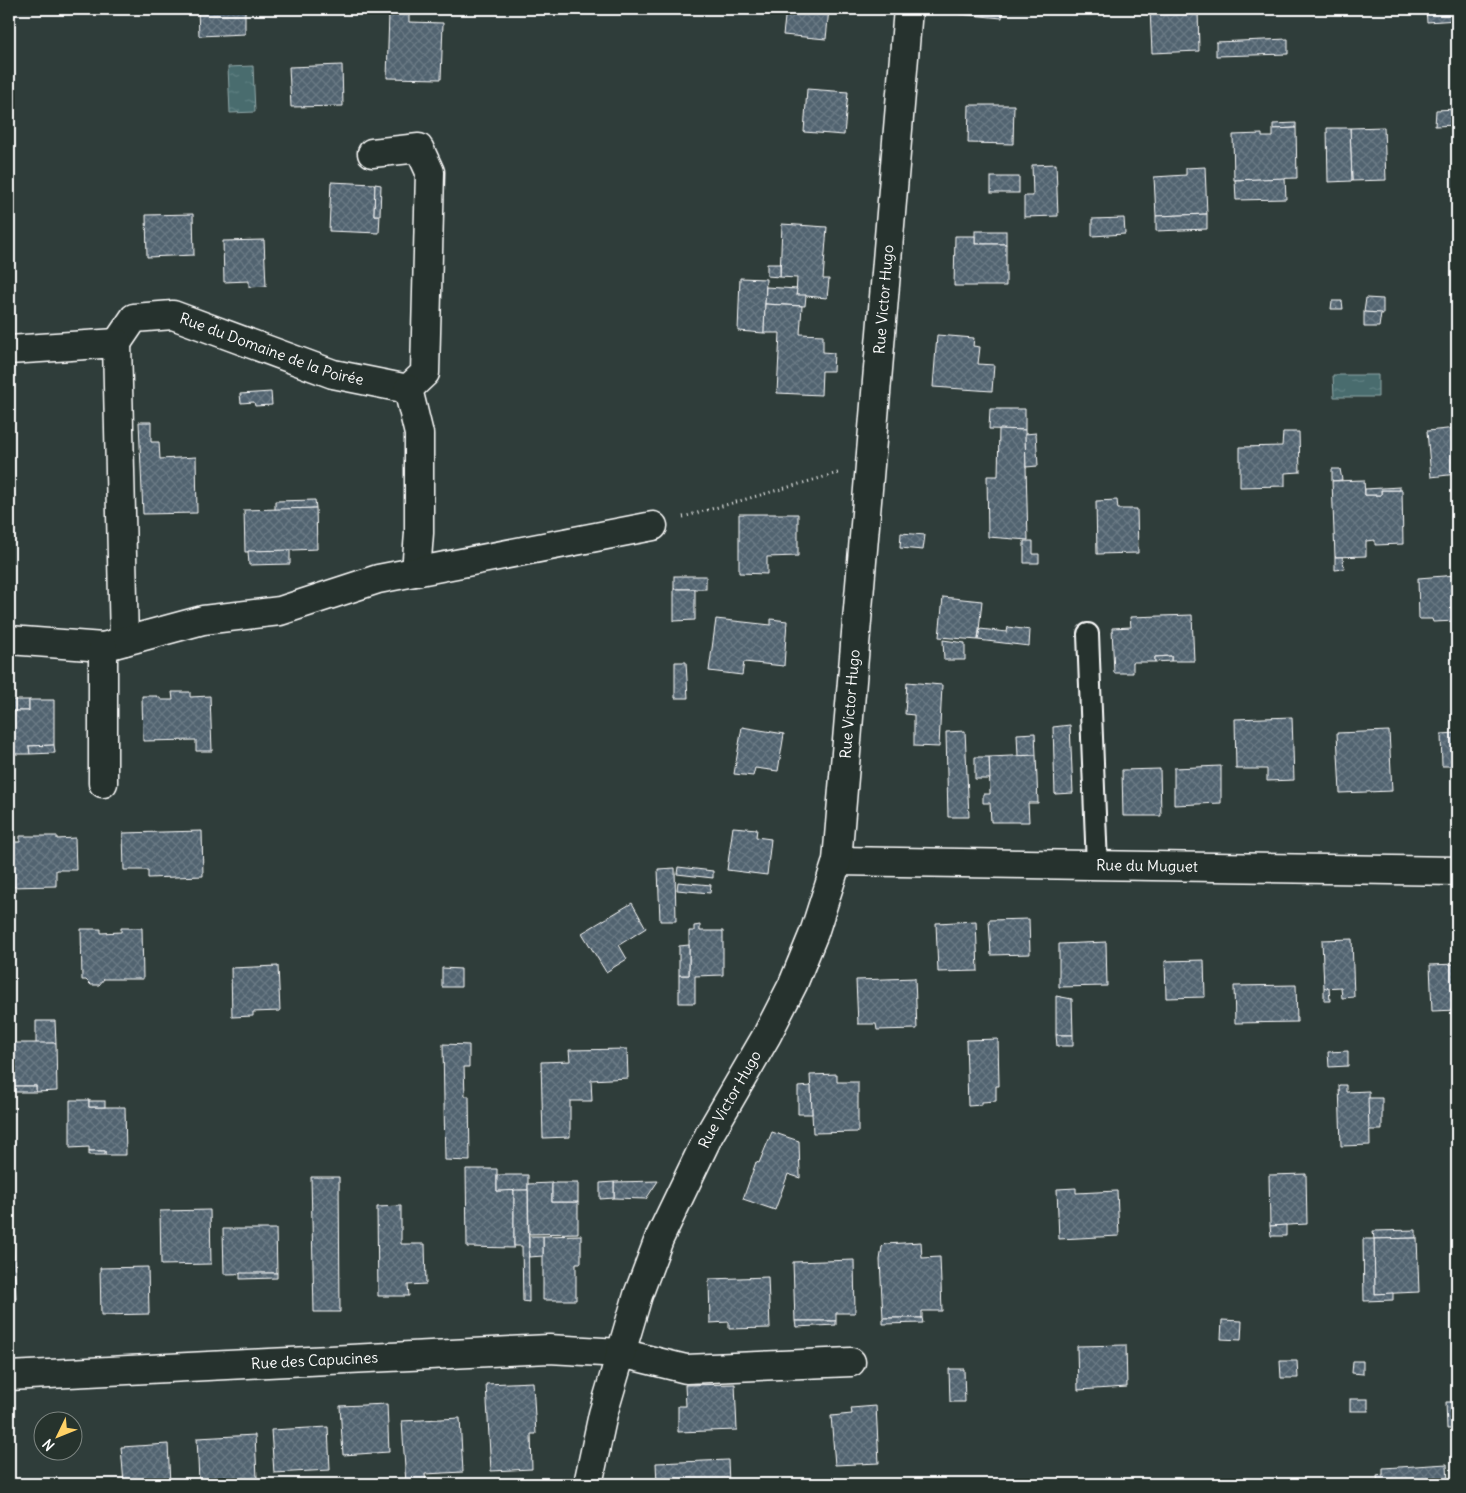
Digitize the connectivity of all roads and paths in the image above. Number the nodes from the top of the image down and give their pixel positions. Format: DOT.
graph roads {
  1 [pos="908,9"];
  2 [pos="372,152"];
  3 [pos="116,343"];
  4 [pos="9,350"];
  5 [pos="408,389"];
  6 [pos="872,463"];
  7 [pos="653,526"];
  8 [pos="416,572"];
  9 [pos="1088,634"];
  10 [pos="9,640"];
  11 [pos="114,644"];
  12 [pos="103,783"];
  13 [pos="836,861"];
  14 [pos="1097,866"];
  15 [pos="1457,871"];
  16 [pos="621,1353"];
  17 [pos="851,1362"];
  18 [pos="9,1376"];
  19 [pos="588,1484"];
  1 -- 6 [label="street, Rue Victor Hugo"];
  2 -- 5 [label="street"];
  3 -- 4 [label="street"];
  3 -- 5 [label="street, Rue du Domaine de la Poirée"];
  3 -- 11 [label="street"];
  5 -- 8 [label="street"];
  6 -- 7 [label="path"];
  6 -- 13 [label="street, Rue Victor Hugo"];
  7 -- 8 [label="street"];
  8 -- 11 [label="street"];
  9 -- 14 [label="lane"];
  10 -- 11 [label="street"];
  11 -- 12 [label="street"];
  13 -- 14 [label="street, Rue du Muguet"];
  13 -- 16 [label="street, Rue Victor Hugo"];
  14 -- 15 [label="street, Rue du Muguet"];
  16 -- 17 [label="street"];
  16 -- 18 [label="street, Rue des Capucines"];
  16 -- 19 [label="street, Rue Victor Hugo"];
}
